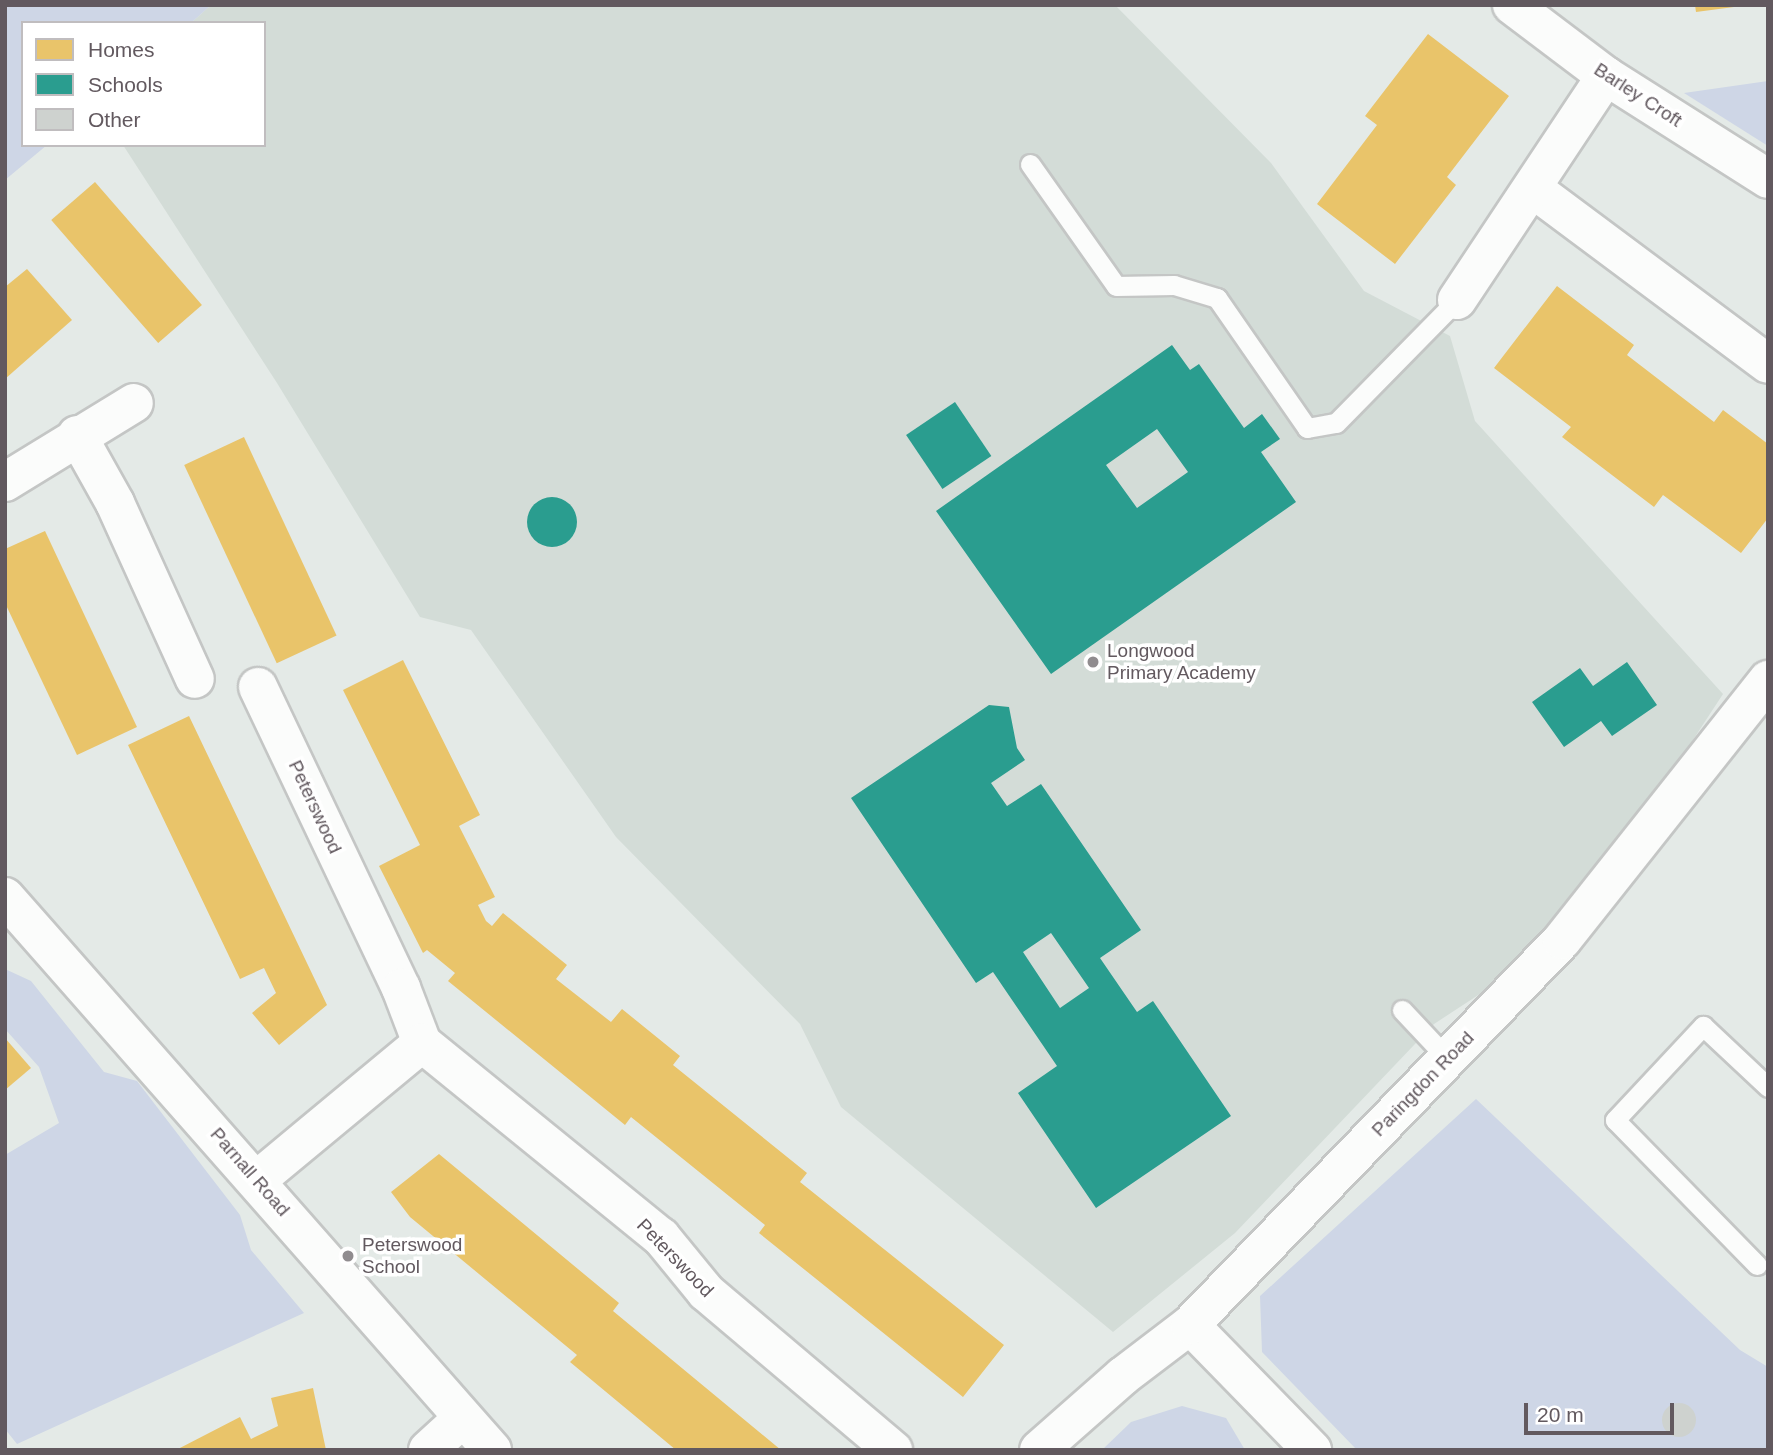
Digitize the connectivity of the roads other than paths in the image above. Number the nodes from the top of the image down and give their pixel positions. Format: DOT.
graph roads {
  1 [pos="1512,5"];
  2 [pos="1606,76"];
  3 [pos="1030,164"];
  4 [pos="1768,179"];
  5 [pos="1532,188"];
  6 [pos="1457,299"];
  7 [pos="1768,364"];
  8 [pos="134,403"];
  9 [pos="77,435"];
  10 [pos="5,482"];
  11 [pos="195,679"];
  12 [pos="1768,680"];
  13 [pos="258,687"];
  14 [pos="5,897"];
  15 [pos="1402,1010"];
  16 [pos="422,1043"];
  17 [pos="1447,1058"];
  18 [pos="1768,1087"];
  19 [pos="257,1180"];
  20 [pos="1757,1265"];
  21 [pos="1190,1325"];
  22 [pos="463,1418"];
  23 [pos="428,1450"];
  24 [pos="492,1450"];
  25 [pos="893,1450"];
  26 [pos="1039,1450"];
  27 [pos="1312,1450"];
  1 -- 2 [label="street, Barley Croft"];
  2 -- 4 [label="street, Barley Croft"];
  2 -- 5 [label="street"];
  3 -- 6 [label="lane"];
  5 -- 6 [label="street"];
  5 -- 7 [label="street"];
  8 -- 9 [label="street"];
  9 -- 10 [label="street"];
  9 -- 11 [label="street"];
  12 -- 17 [label="street, Paringdon Road"];
  13 -- 16 [label="street, Peterswood"];
  14 -- 19 [label="street, Parnall Road"];
  15 -- 17 [label="lane"];
  16 -- 19 [label="street"];
  16 -- 25 [label="street, Peterswood"];
  17 -- 21 [label="street, Paringdon Road"];
  18 -- 20 [label="lane"];
  19 -- 22 [label="street, Parnall Road"];
  21 -- 26 [label="street, Paringdon Road"];
  21 -- 27 [label="street"];
  22 -- 23 [label="street"];
  22 -- 24 [label="street, Parnall Road"];
}
